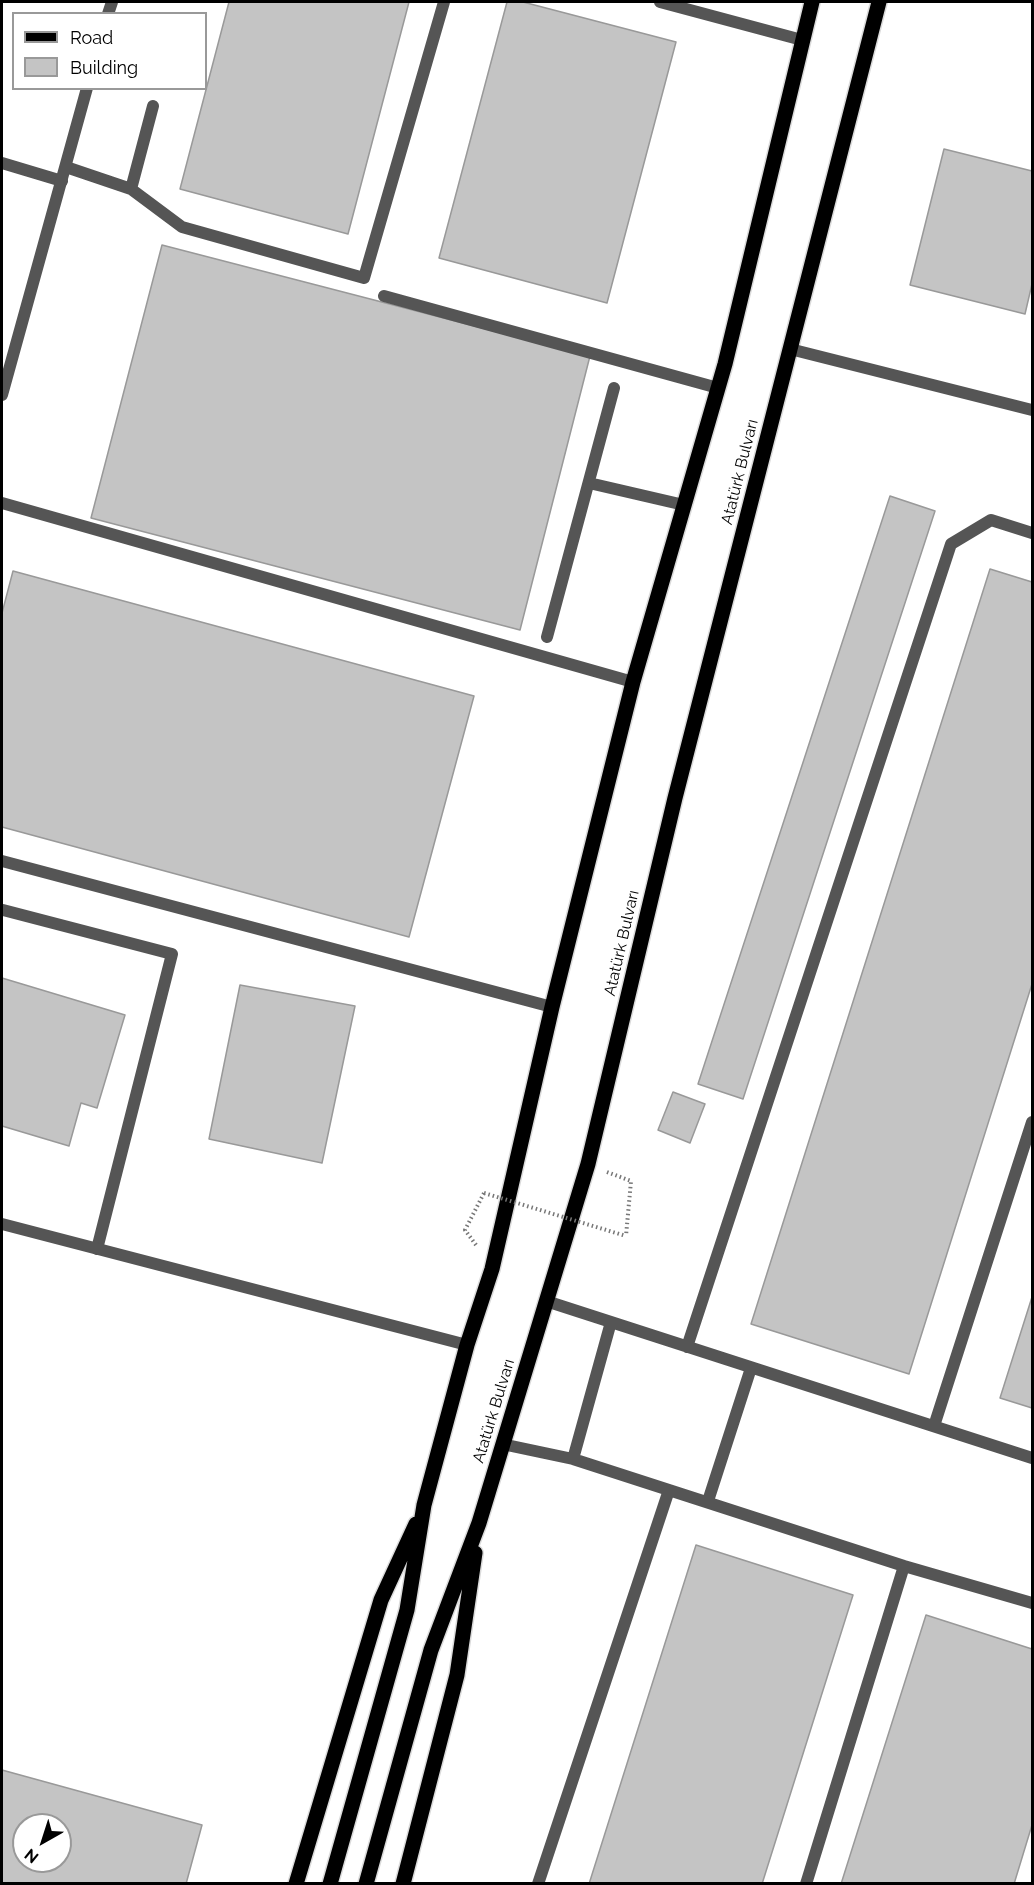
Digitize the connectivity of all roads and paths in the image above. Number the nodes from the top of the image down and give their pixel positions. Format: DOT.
graph roads {
  1 [pos="444,2"];
  2 [pos="660,2"];
  3 [pos="812,2"];
  4 [pos="879,2"];
  5 [pos="802,40"];
  6 [pos="86,90"];
  7 [pos="153,106"];
  8 [pos="2,163"];
  9 [pos="66,167"];
  10 [pos="62,181"];
  11 [pos="131,189"];
  12 [pos="384,296"];
  13 [pos="790,349"];
  14 [pos="614,388"];
  15 [pos="718,388"];
  16 [pos="2,395"];
  17 [pos="1032,410"];
  18 [pos="589,483"];
  19 [pos="2,503"];
  20 [pos="684,506"];
  21 [pos="1032,533"];
  22 [pos="547,637"];
  23 [pos="633,682"];
  24 [pos="2,861"];
  25 [pos="3,910"];
  26 [pos="552,1007"];
  27 [pos="1032,1122"];
  28 [pos="631,1181"];
  29 [pos="2,1224"];
  30 [pos="465,1230"];
  31 [pos="97,1249"];
  32 [pos="546,1301"];
  33 [pos="611,1323"];
  34 [pos="467,1345"];
  35 [pos="687,1347"];
  36 [pos="751,1368"];
  37 [pos="934,1426"];
  38 [pos="502,1443"];
  39 [pos="1032,1458"];
  40 [pos="573,1459"];
  41 [pos="669,1490"];
  42 [pos="708,1501"];
  43 [pos="424,1505"];
  44 [pos="479,1523"];
  45 [pos="904,1566"];
  46 [pos="1032,1603"];
  47 [pos="296,1884"];
  48 [pos="330,1884"];
  49 [pos="366,1884"];
  50 [pos="403,1884"];
  51 [pos="538,1884"];
  52 [pos="806,1884"];
  1 -- 11 [label="street"];
  2 -- 5 [label="street"];
  3 -- 5 [label="main road"];
  4 -- 13 [label="main road, Atatürk Bulvarı"];
  5 -- 15 [label="main road"];
  6 -- 9 [label="street"];
  7 -- 11 [label="street"];
  8 -- 10 [label="street"];
  9 -- 10 [label="street"];
  9 -- 11 [label="street"];
  10 -- 16 [label="street"];
  12 -- 15 [label="street"];
  13 -- 17 [label="street"];
  13 -- 32 [label="main road, Atatürk Bulvarı"];
  14 -- 18 [label="street"];
  15 -- 20 [label="main road"];
  18 -- 20 [label="street"];
  18 -- 22 [label="street"];
  19 -- 23 [label="street"];
  20 -- 23 [label="main road"];
  21 -- 35 [label="street"];
  23 -- 26 [label="main road"];
  24 -- 26 [label="street"];
  25 -- 31 [label="street"];
  26 -- 34 [label="main road"];
  27 -- 37 [label="street"];
  28 -- 30 [label="path, bridge"];
  29 -- 31 [label="street"];
  31 -- 34 [label="street"];
  32 -- 33 [label="street"];
  32 -- 38 [label="main road, Atatürk Bulvarı"];
  33 -- 35 [label="street"];
  33 -- 40 [label="street"];
  34 -- 43 [label="main road"];
  35 -- 36 [label="street"];
  36 -- 37 [label="street"];
  36 -- 42 [label="street"];
  37 -- 39 [label="street"];
  38 -- 40 [label="street"];
  38 -- 44 [label="main road, Atatürk Bulvarı"];
  40 -- 41 [label="street"];
  41 -- 42 [label="street"];
  41 -- 51 [label="street"];
  42 -- 45 [label="street"];
  43 -- 47 [label="main road"];
  43 -- 48 [label="main road"];
  44 -- 49 [label="main road, Atatürk Bulvarı"];
  44 -- 50 [label="main road"];
  45 -- 46 [label="street"];
  45 -- 52 [label="street"];
}
